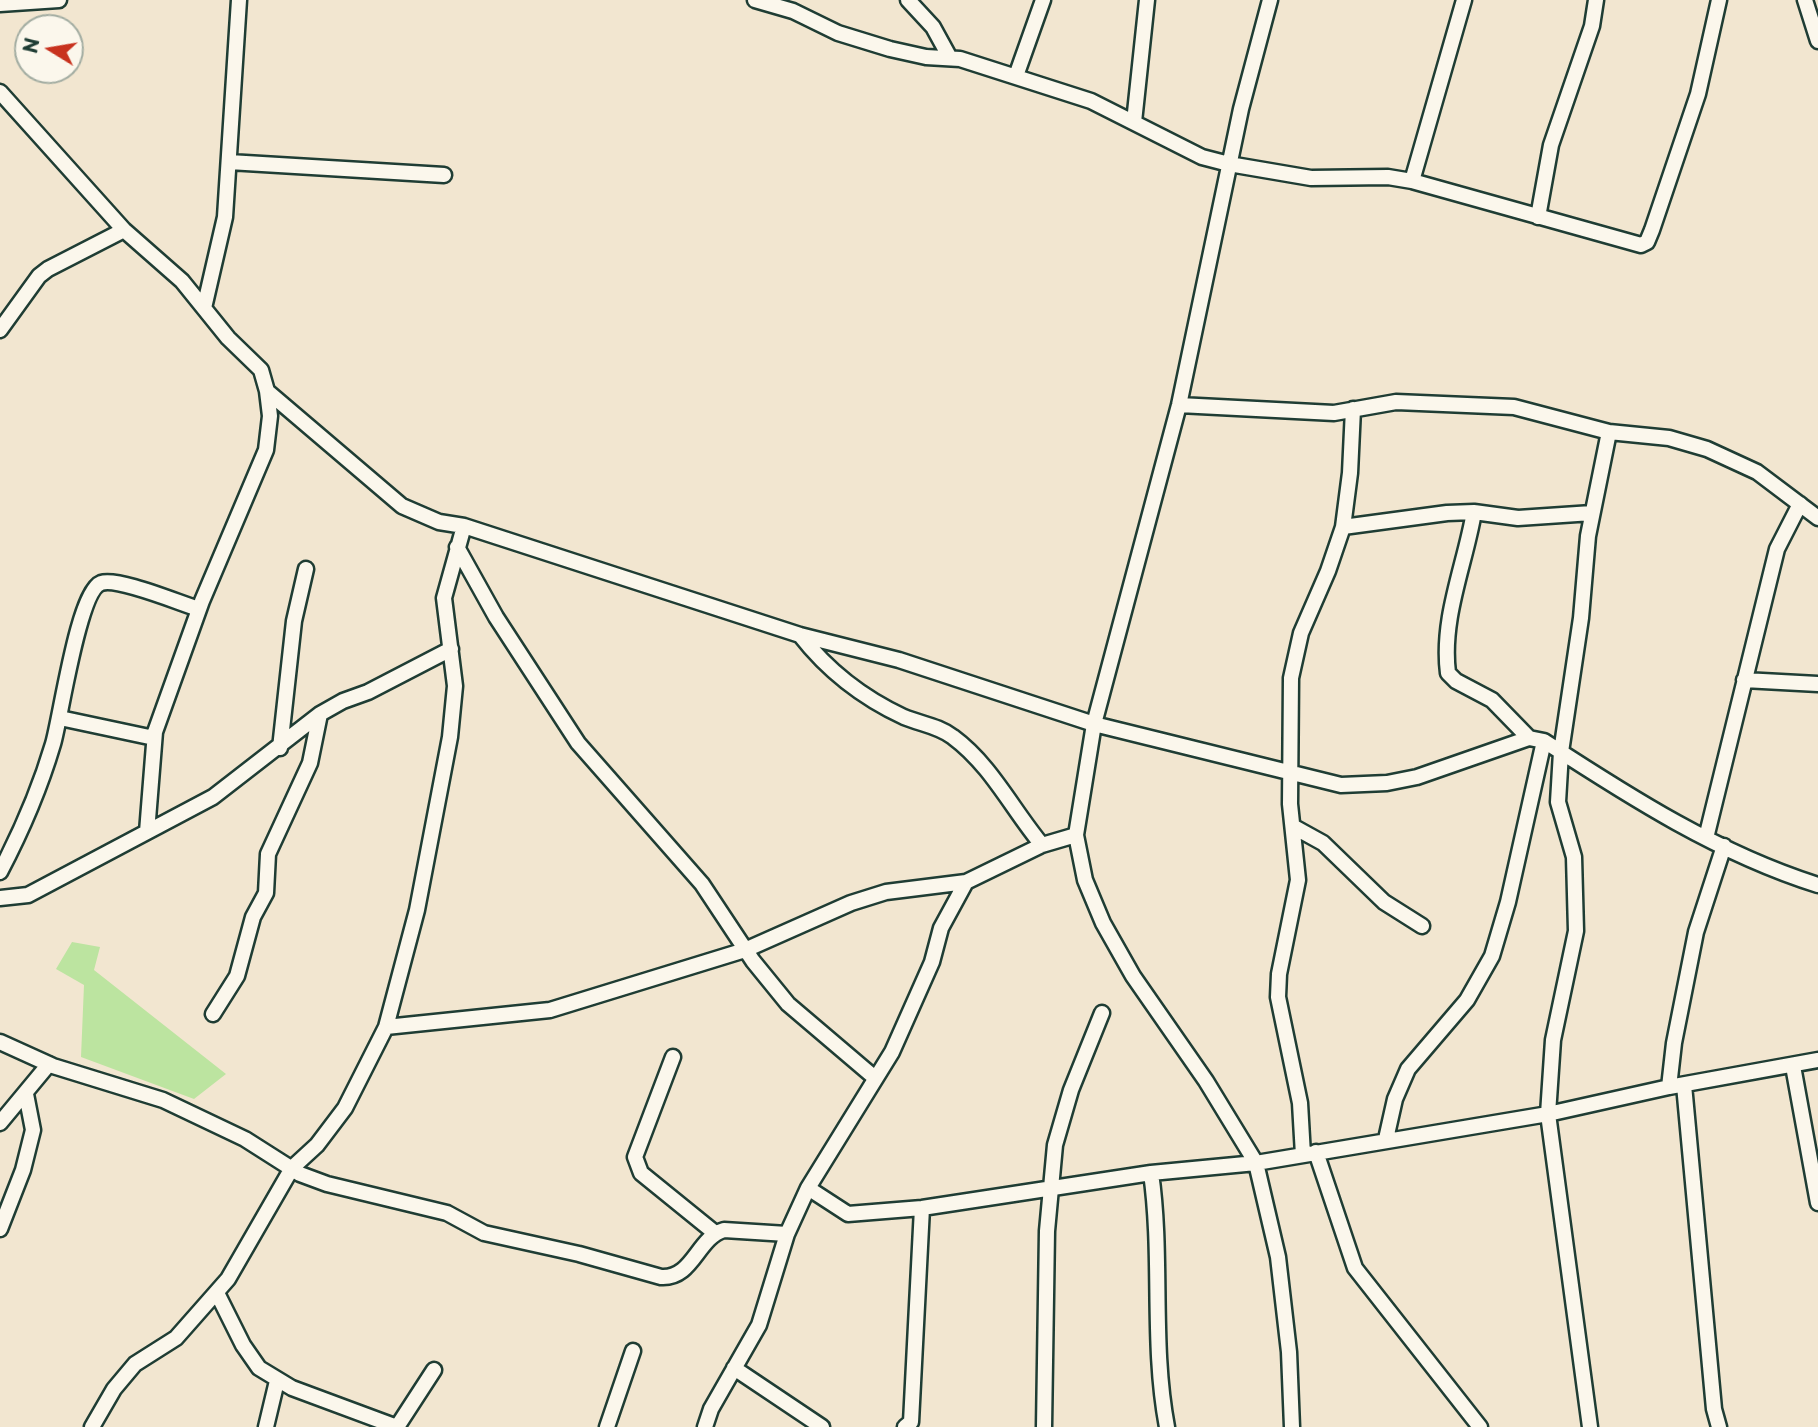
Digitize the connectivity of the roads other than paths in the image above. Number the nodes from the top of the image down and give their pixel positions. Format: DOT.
graph roads {
  1 [pos="59,0"];
  2 [pos="239,0"];
  3 [pos="755,0"];
  4 [pos="908,0"];
  5 [pos="1043,0"];
  6 [pos="1147,0"];
  7 [pos="1270,0"];
  8 [pos="1464,0"];
  9 [pos="1596,0"];
  10 [pos="1719,0"];
  11 [pos="1805,0"];
  12 [pos="0,4"];
  13 [pos="1818,41"];
  14 [pos="950,58"];
  15 [pos="1016,76"];
  16 [pos="0,92"];
  17 [pos="1134,122"];
  18 [pos="229,162"];
  19 [pos="1229,164"];
  20 [pos="444,175"];
  21 [pos="1412,181"];
  22 [pos="1538,217"];
  23 [pos="124,230"];
  24 [pos="204,308"];
  25 [pos="0,330"];
  26 [pos="267,391"];
  27 [pos="1179,405"];
  28 [pos="1353,409"];
  29 [pos="1609,432"];
  30 [pos="1800,505"];
  31 [pos="1474,512"];
  32 [pos="1592,513"];
  33 [pos="1818,518"];
  34 [pos="464,526"];
  35 [pos="1343,527"];
  36 [pos="457,547"];
  37 [pos="306,569"];
  38 [pos="198,609"];
  39 [pos="800,635"];
  40 [pos="451,649"];
  41 [pos="1744,680"];
  42 [pos="1818,684"];
  43 [pos="320,714"];
  44 [pos="60,718"];
  45 [pos="1094,724"];
  46 [pos="154,738"];
  47 [pos="1536,739"];
  48 [pos="280,748"];
  49 [pos="1561,752"];
  50 [pos="1290,773"];
  51 [pos="1294,827"];
  52 [pos="147,832"];
  53 [pos="1076,835"];
  54 [pos="1706,838"];
  55 [pos="1042,845"];
  56 [pos="1724,846"];
  57 [pos="0,872"];
  58 [pos="966,882"];
  59 [pos="1818,884"];
  60 [pos="1,902"];
  61 [pos="1422,926"];
  62 [pos="745,950"];
  63 [pos="213,1013"];
  64 [pos="1102,1013"];
  65 [pos="386,1027"];
  66 [pos="0,1042"];
  67 [pos="673,1057"];
  68 [pos="1818,1060"];
  69 [pos="49,1064"];
  70 [pos="1793,1066"];
  71 [pos="875,1078"];
  72 [pos="1676,1086"];
  73 [pos="26,1094"];
  74 [pos="1548,1114"];
  75 [pos="0,1123"];
  76 [pos="1386,1139"];
  77 [pos="1309,1154"];
  78 [pos="1256,1164"];
  79 [pos="292,1168"];
  80 [pos="1151,1173"];
  81 [pos="808,1188"];
  82 [pos="1050,1189"];
  83 [pos="1818,1203"];
  84 [pos="922,1208"];
  85 [pos="0,1229"];
  86 [pos="715,1233"];
  87 [pos="787,1234"];
  88 [pos="217,1293"];
  89 [pos="633,1351"];
  90 [pos="734,1368"];
  91 [pos="434,1370"];
  92 [pos="277,1381"];
  93 [pos="92,1427"];
  94 [pos="265,1427"];
  95 [pos="397,1427"];
  96 [pos="607,1427"];
  97 [pos="705,1427"];
  98 [pos="822,1427"];
  99 [pos="905,1427"];
  100 [pos="1044,1427"];
  101 [pos="1167,1427"];
  102 [pos="1292,1427"];
  103 [pos="1480,1427"];
  104 [pos="1590,1427"];
  105 [pos="1719,1427"];
  1 -- 12 [label="street"];
  2 -- 18 [label="street"];
  3 -- 14 [label="street"];
  4 -- 14 [label="street"];
  5 -- 15 [label="street"];
  6 -- 17 [label="street"];
  7 -- 19 [label="street"];
  8 -- 21 [label="street"];
  9 -- 22 [label="street"];
  10 -- 22 [label="street"];
  11 -- 13 [label="street"];
  14 -- 15 [label="street"];
  15 -- 17 [label="street"];
  16 -- 23 [label="street"];
  17 -- 19 [label="street"];
  18 -- 20 [label="street"];
  18 -- 24 [label="street"];
  19 -- 21 [label="street"];
  19 -- 27 [label="street"];
  21 -- 22 [label="street"];
  23 -- 24 [label="street"];
  23 -- 25 [label="street"];
  24 -- 26 [label="street"];
  26 -- 34 [label="street"];
  26 -- 38 [label="street"];
  27 -- 28 [label="street"];
  27 -- 45 [label="street"];
  28 -- 29 [label="street"];
  28 -- 35 [label="street"];
  29 -- 30 [label="street"];
  29 -- 32 [label="street"];
  30 -- 33 [label="street"];
  30 -- 41 [label="street"];
  31 -- 32 [label="street"];
  31 -- 35 [label="street"];
  31 -- 47 [label="street"];
  32 -- 49 [label="street"];
  34 -- 36 [label="street"];
  34 -- 39 [label="street"];
  35 -- 50 [label="street"];
  36 -- 40 [label="street"];
  36 -- 62 [label="street"];
  37 -- 48 [label="street"];
  38 -- 44 [label="street"];
  38 -- 46 [label="street"];
  39 -- 45 [label="street"];
  39 -- 55 [label="street"];
  40 -- 43 [label="street"];
  40 -- 65 [label="street"];
  41 -- 42 [label="street"];
  41 -- 54 [label="street"];
  43 -- 48 [label="street"];
  43 -- 63 [label="street"];
  44 -- 46 [label="street"];
  44 -- 57 [label="street"];
  45 -- 50 [label="street"];
  45 -- 53 [label="street"];
  46 -- 52 [label="street"];
  47 -- 49 [label="street"];
  47 -- 50 [label="street"];
  47 -- 76 [label="street"];
  48 -- 52 [label="street"];
  49 -- 54 [label="street"];
  49 -- 74 [label="street"];
  50 -- 51 [label="street"];
  51 -- 61 [label="street"];
  51 -- 77 [label="street"];
  52 -- 60 [label="street"];
  53 -- 55 [label="street"];
  53 -- 78 [label="street"];
  54 -- 56 [label="street"];
  55 -- 58 [label="street"];
  56 -- 59 [label="street"];
  56 -- 72 [label="street"];
  58 -- 62 [label="street"];
  58 -- 71 [label="street"];
  62 -- 65 [label="street"];
  62 -- 71 [label="street"];
  64 -- 82 [label="street"];
  65 -- 79 [label="street"];
  66 -- 69 [label="street"];
  67 -- 86 [label="street"];
  68 -- 70 [label="street"];
  69 -- 73 [label="street"];
  69 -- 79 [label="street"];
  70 -- 72 [label="street"];
  70 -- 83 [label="street"];
  71 -- 81 [label="street"];
  72 -- 74 [label="street"];
  72 -- 105 [label="street"];
  73 -- 75 [label="street"];
  73 -- 85 [label="street"];
  74 -- 76 [label="street"];
  74 -- 104 [label="street"];
  76 -- 77 [label="street"];
  77 -- 78 [label="street"];
  77 -- 103 [label="street"];
  78 -- 80 [label="street"];
  78 -- 102 [label="street"];
  79 -- 86 [label="street"];
  79 -- 88 [label="street"];
  80 -- 82 [label="street"];
  80 -- 101 [label="street"];
  81 -- 84 [label="street"];
  81 -- 87 [label="street"];
  82 -- 84 [label="street"];
  82 -- 100 [label="street"];
  84 -- 99 [label="street"];
  86 -- 87 [label="street"];
  87 -- 90 [label="street"];
  88 -- 92 [label="street"];
  88 -- 93 [label="street"];
  89 -- 96 [label="street"];
  90 -- 97 [label="street"];
  90 -- 98 [label="street"];
  91 -- 95 [label="street"];
  92 -- 94 [label="street"];
  92 -- 95 [label="street"];
}
